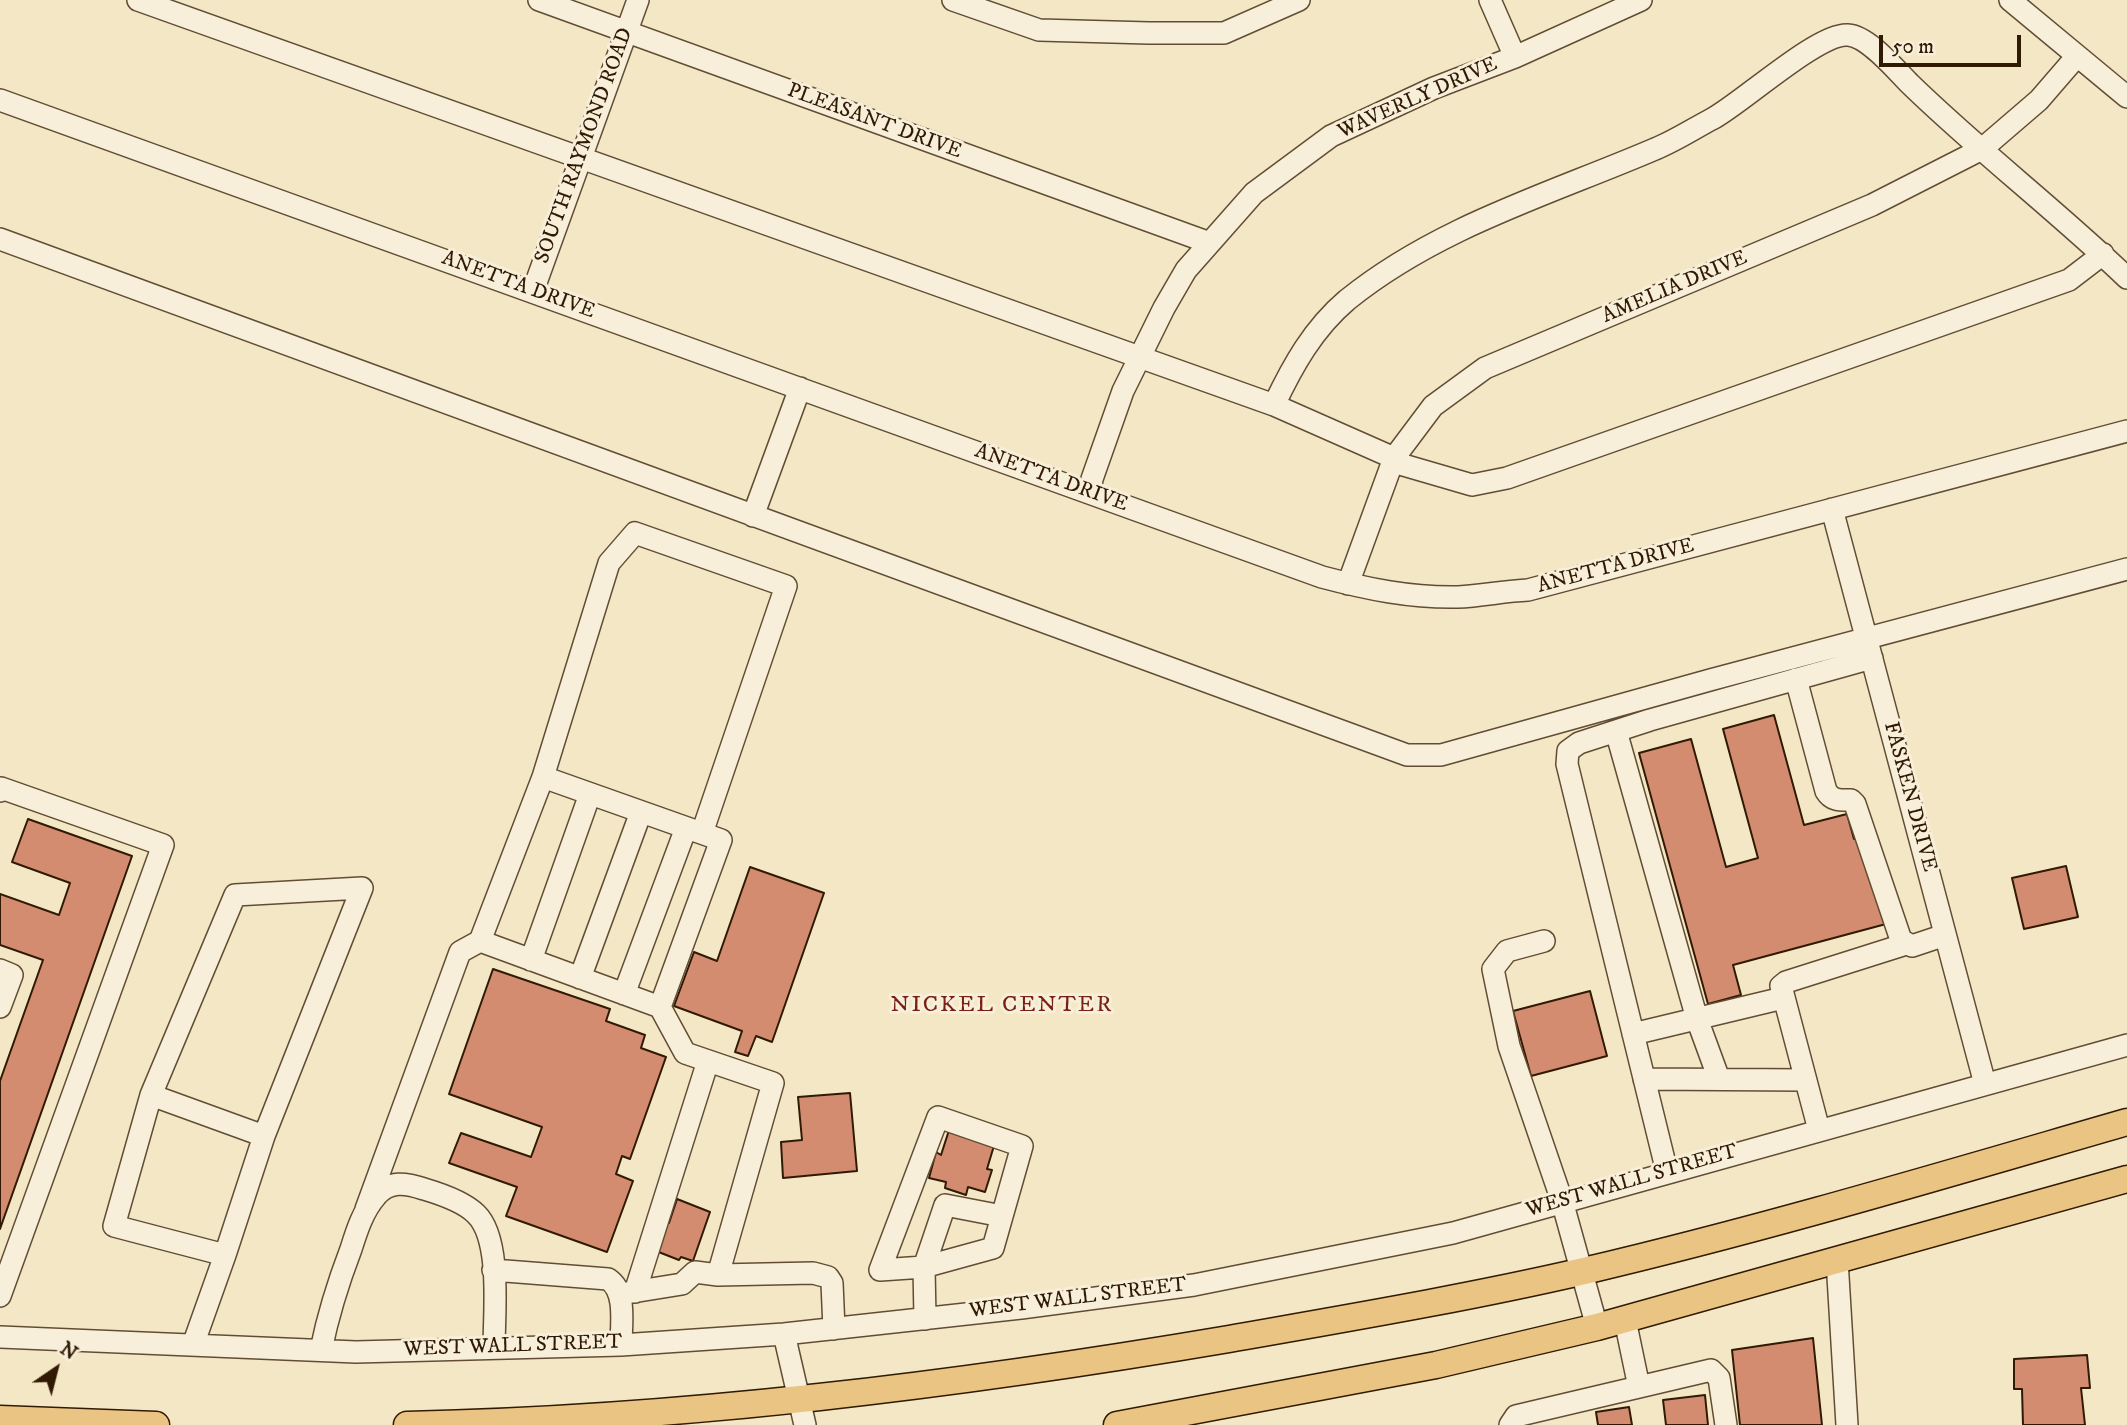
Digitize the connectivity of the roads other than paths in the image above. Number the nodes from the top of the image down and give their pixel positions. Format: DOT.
graph roads {
  1 [pos="138,0"];
  2 [pos="539,0"];
  3 [pos="638,0"];
  4 [pos="953,0"];
  5 [pos="1299,0"];
  6 [pos="1490,0"];
  7 [pos="1641,0"];
  8 [pos="2010,0"];
  9 [pos="627,32"];
  10 [pos="2077,56"];
  11 [pos="1515,57"];
  12 [pos="2127,97"];
  13 [pos="0,100"];
  14 [pos="1982,149"];
  15 [pos="580,159"];
  16 [pos="0,239"];
  17 [pos="1210,243"];
  18 [pos="2102,254"];
  19 [pos="2127,278"];
  20 [pos="533,291"];
  21 [pos="1140,357"];
  22 [pos="800,388"];
  23 [pos="1274,405"];
  24 [pos="2127,431"];
  25 [pos="1394,460"];
  26 [pos="1090,493"];
  27 [pos="1832,509"];
  28 [pos="753,516"];
  29 [pos="2127,569"];
  30 [pos="1348,584"];
  31 [pos="1869,649"];
  32 [pos="1796,679"];
  33 [pos="1616,731"];
  34 [pos="543,777"];
  35 [pos="0,791"];
  36 [pos="590,794"];
  37 [pos="641,812"];
  38 [pos="694,831"];
  39 [pos="1945,935"];
  40 [pos="480,941"];
  41 [pos="1544,941"];
  42 [pos="1906,944"];
  43 [pos="531,960"];
  44 [pos="0,970"];
  45 [pos="580,978"];
  46 [pos="624,994"];
  47 [pos="1783,998"];
  48 [pos="0,1006"];
  49 [pos="660,1007"];
  50 [pos="1697,1019"];
  51 [pos="1633,1034"];
  52 [pos="2127,1045"];
  53 [pos="708,1061"];
  54 [pos="1644,1079"];
  55 [pos="1718,1079"];
  56 [pos="1805,1080"];
  57 [pos="1985,1084"];
  58 [pos="151,1095"];
  59 [pos="2127,1122"];
  60 [pos="1819,1130"];
  61 [pos="264,1136"];
  62 [pos="1667,1172"];
  63 [pos="2127,1179"];
  64 [pos="909,1194"];
  65 [pos="1562,1201"];
  66 [pos="945,1205"];
  67 [pos="366,1209"];
  68 [pos="1002,1216"];
  69 [pos="225,1255"];
  70 [pos="1837,1260"];
  71 [pos="924,1267"];
  72 [pos="494,1270"];
  73 [pos="1581,1271"];
  74 [pos="718,1275"];
  75 [pos="627,1293"];
  76 [pos="0,1296"];
  77 [pos="925,1319"];
  78 [pos="1625,1320"];
  79 [pos="1597,1327"];
  80 [pos="834,1329"];
  81 [pos="785,1334"];
  82 [pos="0,1337"];
  83 [pos="193,1345"];
  84 [pos="621,1345"];
  85 [pos="494,1348"];
  86 [pos="321,1350"];
  87 [pos="1639,1387"];
  88 [pos="802,1413"];
  89 [pos="0,1419"];
  90 [pos="156,1425"];
  91 [pos="407,1425"];
  92 [pos="1117,1425"];
  93 [pos="1510,1425"];
  94 [pos="1726,1425"];
  95 [pos="1847,1425"];
  1 -- 15 [label="street"];
  2 -- 9 [label="street, PLEASANT DRIVE"];
  3 -- 9 [label="street, SOUTH RAYMOND ROAD"];
  4 -- 5 [label="street"];
  6 -- 11 [label="street"];
  7 -- 11 [label="street, WAVERLY DRIVE"];
  8 -- 10 [label="street"];
  9 -- 15 [label="street, SOUTH RAYMOND ROAD"];
  9 -- 17 [label="street, PLEASANT DRIVE"];
  10 -- 12 [label="street"];
  10 -- 14 [label="street, AMELIA DRIVE"];
  11 -- 17 [label="street, WAVERLY DRIVE"];
  13 -- 20 [label="street, ANETTA DRIVE"];
  14 -- 18 [label="street"];
  14 -- 23 [label="street"];
  14 -- 25 [label="street, AMELIA DRIVE"];
  15 -- 20 [label="street, SOUTH RAYMOND ROAD"];
  15 -- 21 [label="street"];
  16 -- 28 [label="street"];
  17 -- 21 [label="street, WAVERLY DRIVE"];
  18 -- 19 [label="street"];
  18 -- 25 [label="street"];
  20 -- 22 [label="street, ANETTA DRIVE"];
  21 -- 23 [label="street"];
  21 -- 26 [label="street, WAVERLY DRIVE"];
  22 -- 26 [label="street, ANETTA DRIVE"];
  22 -- 28 [label="street"];
  23 -- 25 [label="street"];
  24 -- 27 [label="street, ANETTA DRIVE"];
  25 -- 30 [label="street, AMELIA DRIVE"];
  26 -- 30 [label="street, ANETTA DRIVE"];
  27 -- 30 [label="street, ANETTA DRIVE"];
  27 -- 31 [label="street, FASKEN DRIVE"];
  28 -- 31 [label="street"];
  29 -- 31 [label="street"];
  31 -- 32 [label="street"];
  31 -- 39 [label="street, FASKEN DRIVE"];
  32 -- 33 [label="street"];
  32 -- 42 [label="street"];
  33 -- 50 [label="street"];
  33 -- 51 [label="street"];
  34 -- 36 [label="street"];
  34 -- 38 [label="street"];
  34 -- 40 [label="street"];
  35 -- 76 [label="street"];
  36 -- 37 [label="street"];
  36 -- 43 [label="street"];
  37 -- 38 [label="street"];
  37 -- 45 [label="street"];
  38 -- 46 [label="street"];
  38 -- 49 [label="street"];
  39 -- 42 [label="street"];
  39 -- 57 [label="street, FASKEN DRIVE"];
  40 -- 43 [label="street"];
  40 -- 67 [label="street"];
  41 -- 65 [label="street"];
  42 -- 47 [label="street"];
  43 -- 45 [label="street"];
  44 -- 48 [label="street"];
  45 -- 46 [label="street"];
  46 -- 49 [label="street"];
  47 -- 50 [label="street"];
  47 -- 56 [label="street"];
  49 -- 53 [label="street"];
  50 -- 51 [label="street"];
  50 -- 55 [label="street"];
  51 -- 54 [label="street"];
  52 -- 57 [label="street, WEST WALL STREET"];
  53 -- 74 [label="street"];
  53 -- 75 [label="street"];
  54 -- 55 [label="street"];
  54 -- 62 [label="street"];
  55 -- 56 [label="street"];
  56 -- 60 [label="street"];
  57 -- 60 [label="street, WEST WALL STREET"];
  58 -- 61 [label="street"];
  58 -- 61 [label="street"];
  58 -- 69 [label="street"];
  59 -- 73 [label="main road"];
  60 -- 62 [label="street, WEST WALL STREET"];
  61 -- 69 [label="street"];
  62 -- 65 [label="street, WEST WALL STREET"];
  63 -- 70 [label="main road"];
  64 -- 66 [label="street"];
  64 -- 68 [label="street"];
  64 -- 71 [label="street"];
  65 -- 73 [label="street"];
  65 -- 77 [label="street, WEST WALL STREET"];
  66 -- 68 [label="street"];
  66 -- 71 [label="street"];
  67 -- 72 [label="street"];
  67 -- 86 [label="street"];
  68 -- 71 [label="street"];
  69 -- 83 [label="street"];
  70 -- 78 [label="main road"];
  70 -- 95 [label="street"];
  71 -- 77 [label="street"];
  72 -- 75 [label="street"];
  72 -- 85 [label="street"];
  73 -- 79 [label="street"];
  73 -- 88 [label="main road"];
  74 -- 75 [label="street"];
  74 -- 80 [label="street"];
  75 -- 84 [label="street"];
  77 -- 80 [label="street, WEST WALL STREET"];
  78 -- 79 [label="main road"];
  78 -- 87 [label="street"];
  79 -- 92 [label="main road"];
  80 -- 81 [label="street, WEST WALL STREET"];
  81 -- 84 [label="street, WEST WALL STREET"];
  81 -- 88 [label="street"];
  82 -- 83 [label="street, WEST WALL STREET"];
  83 -- 86 [label="street, WEST WALL STREET"];
  84 -- 85 [label="street, WEST WALL STREET"];
  85 -- 86 [label="street, WEST WALL STREET"];
  87 -- 93 [label="street"];
  87 -- 94 [label="street"];
  88 -- 91 [label="main road"];
  89 -- 90 [label="main road"];
}
